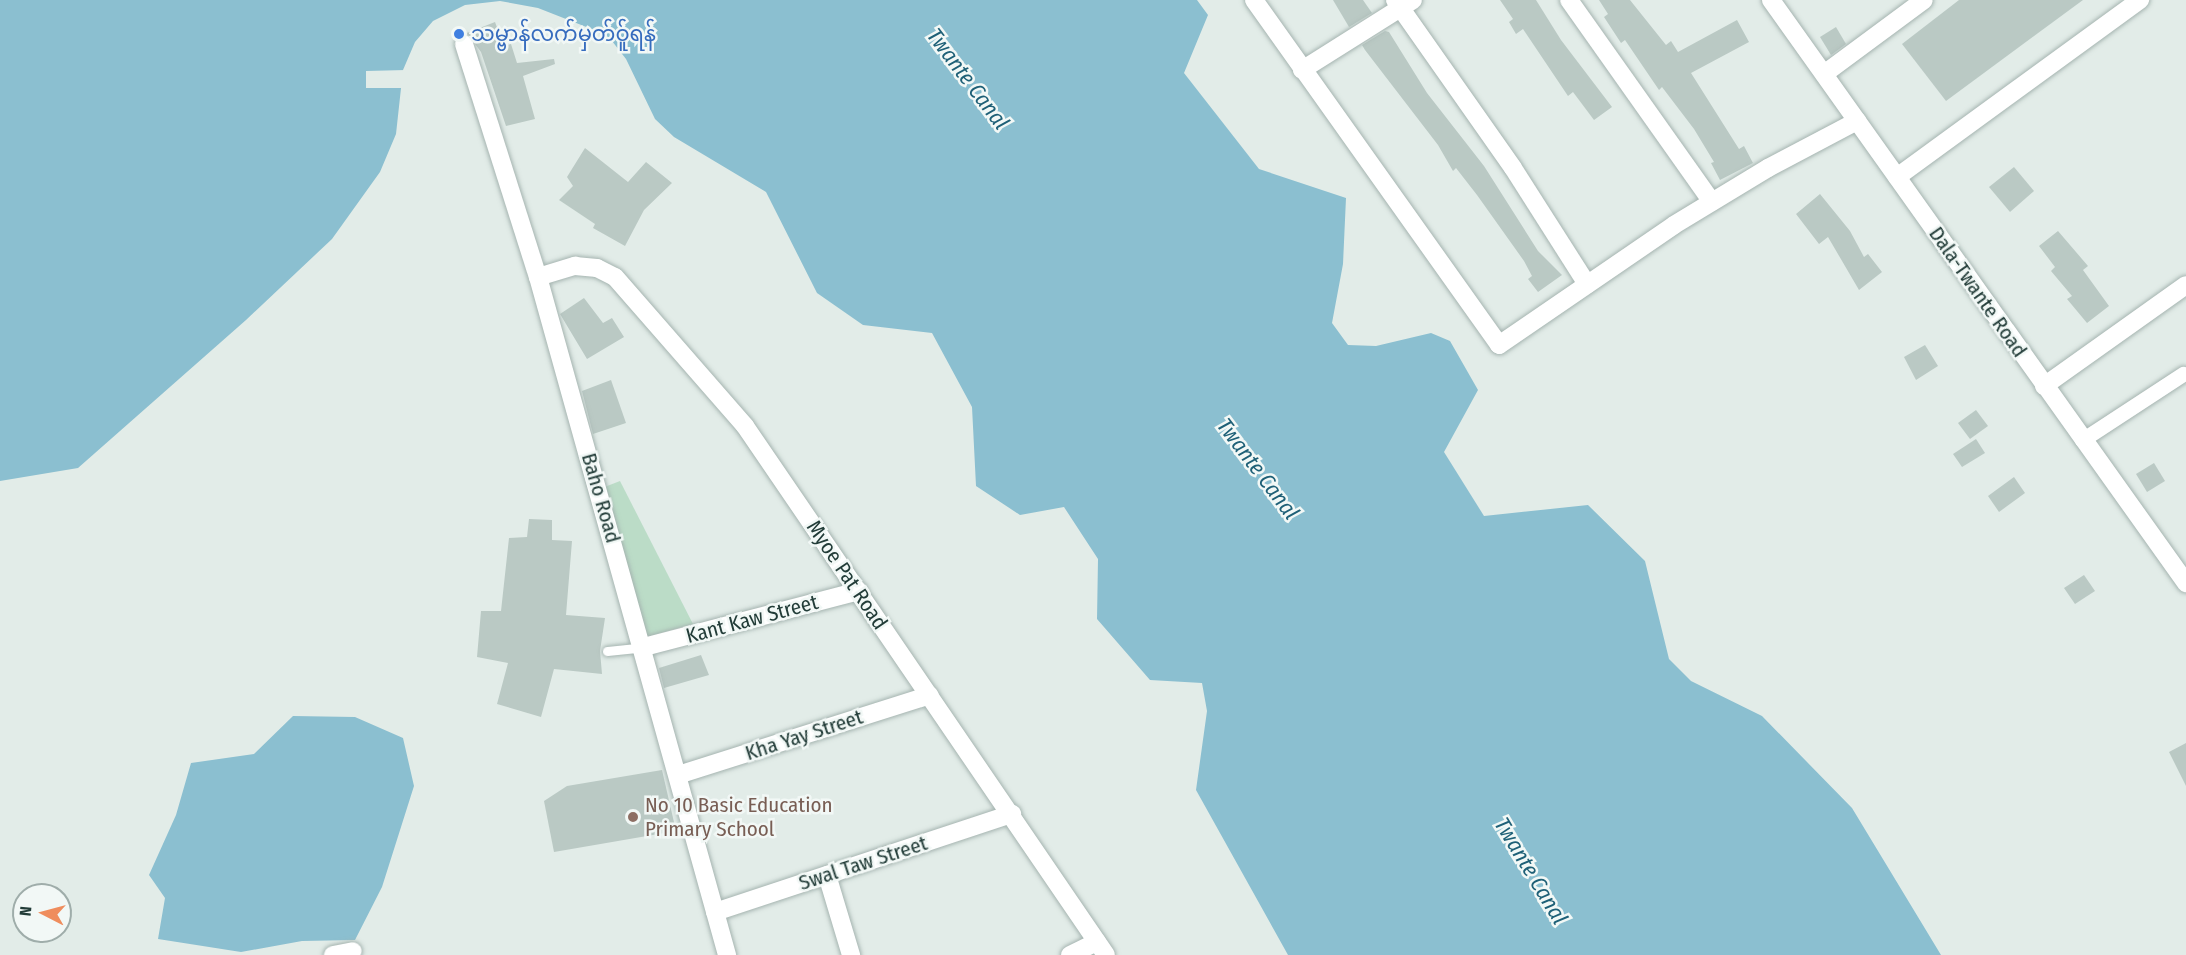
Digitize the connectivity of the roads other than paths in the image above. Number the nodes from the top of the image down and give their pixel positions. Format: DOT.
graph roads {
  1 [pos="1254,0"];
  2 [pos="1569,0"];
  3 [pos="1771,0"];
  4 [pos="1924,0"];
  5 [pos="2140,0"];
  6 [pos="1403,3"];
  7 [pos="464,44"];
  8 [pos="1302,70"];
  9 [pos="1824,74"];
  10 [pos="1857,122"];
  11 [pos="1897,177"];
  12 [pos="1712,202"];
  13 [pos="538,277"];
  14 [pos="1587,284"];
  15 [pos="2186,285"];
  16 [pos="2183,374"];
  17 [pos="2044,386"];
  18 [pos="2082,440"];
  19 [pos="2186,583"];
  20 [pos="859,591"];
  21 [pos="644,647"];
  22 [pos="607,651"];
  23 [pos="930,695"];
  24 [pos="678,775"];
  25 [pos="1012,814"];
  26 [pos="827,875"];
  27 [pos="715,912"];
  28 [pos="1101,948"];
  29 [pos="353,951"];
  30 [pos="333,955"];
  31 [pos="727,955"];
  32 [pos="850,955"];
  33 [pos="1070,955"];
  1 -- 8 [label="street"];
  2 -- 12 [label="street"];
  3 -- 9 [label="street, Dala-Twante Road"];
  4 -- 9 [label="street"];
  5 -- 11 [label="street"];
  6 -- 8 [label="street"];
  6 -- 14 [label="street"];
  7 -- 13 [label="street, Baho Road"];
  8 -- 14 [label="street"];
  9 -- 10 [label="street, Dala-Twante Road"];
  10 -- 11 [label="street, Dala-Twante Road"];
  10 -- 12 [label="street"];
  11 -- 17 [label="street, Dala-Twante Road"];
  12 -- 14 [label="street"];
  13 -- 20 [label="street, Myoe Pat Road"];
  13 -- 21 [label="street, Baho Road"];
  15 -- 17 [label="street"];
  16 -- 18 [label="street"];
  17 -- 18 [label="street, Dala-Twante Road"];
  18 -- 19 [label="street, Dala-Twante Road"];
  20 -- 21 [label="street, Kant Kaw Street"];
  20 -- 23 [label="street, Myoe Pat Road"];
  21 -- 22 [label="lane"];
  21 -- 24 [label="street, Baho Road"];
  23 -- 24 [label="street, Kha Yay Street"];
  23 -- 25 [label="street, Myoe Pat Road"];
  24 -- 27 [label="street, Baho Road"];
  25 -- 26 [label="street, Swal Taw Street"];
  25 -- 28 [label="street, Myoe Pat Road"];
  26 -- 27 [label="street, Swal Taw Street"];
  26 -- 32 [label="street"];
  27 -- 31 [label="street, Baho Road"];
  28 -- 33 [label="street"];
  29 -- 30 [label="street"];
}
